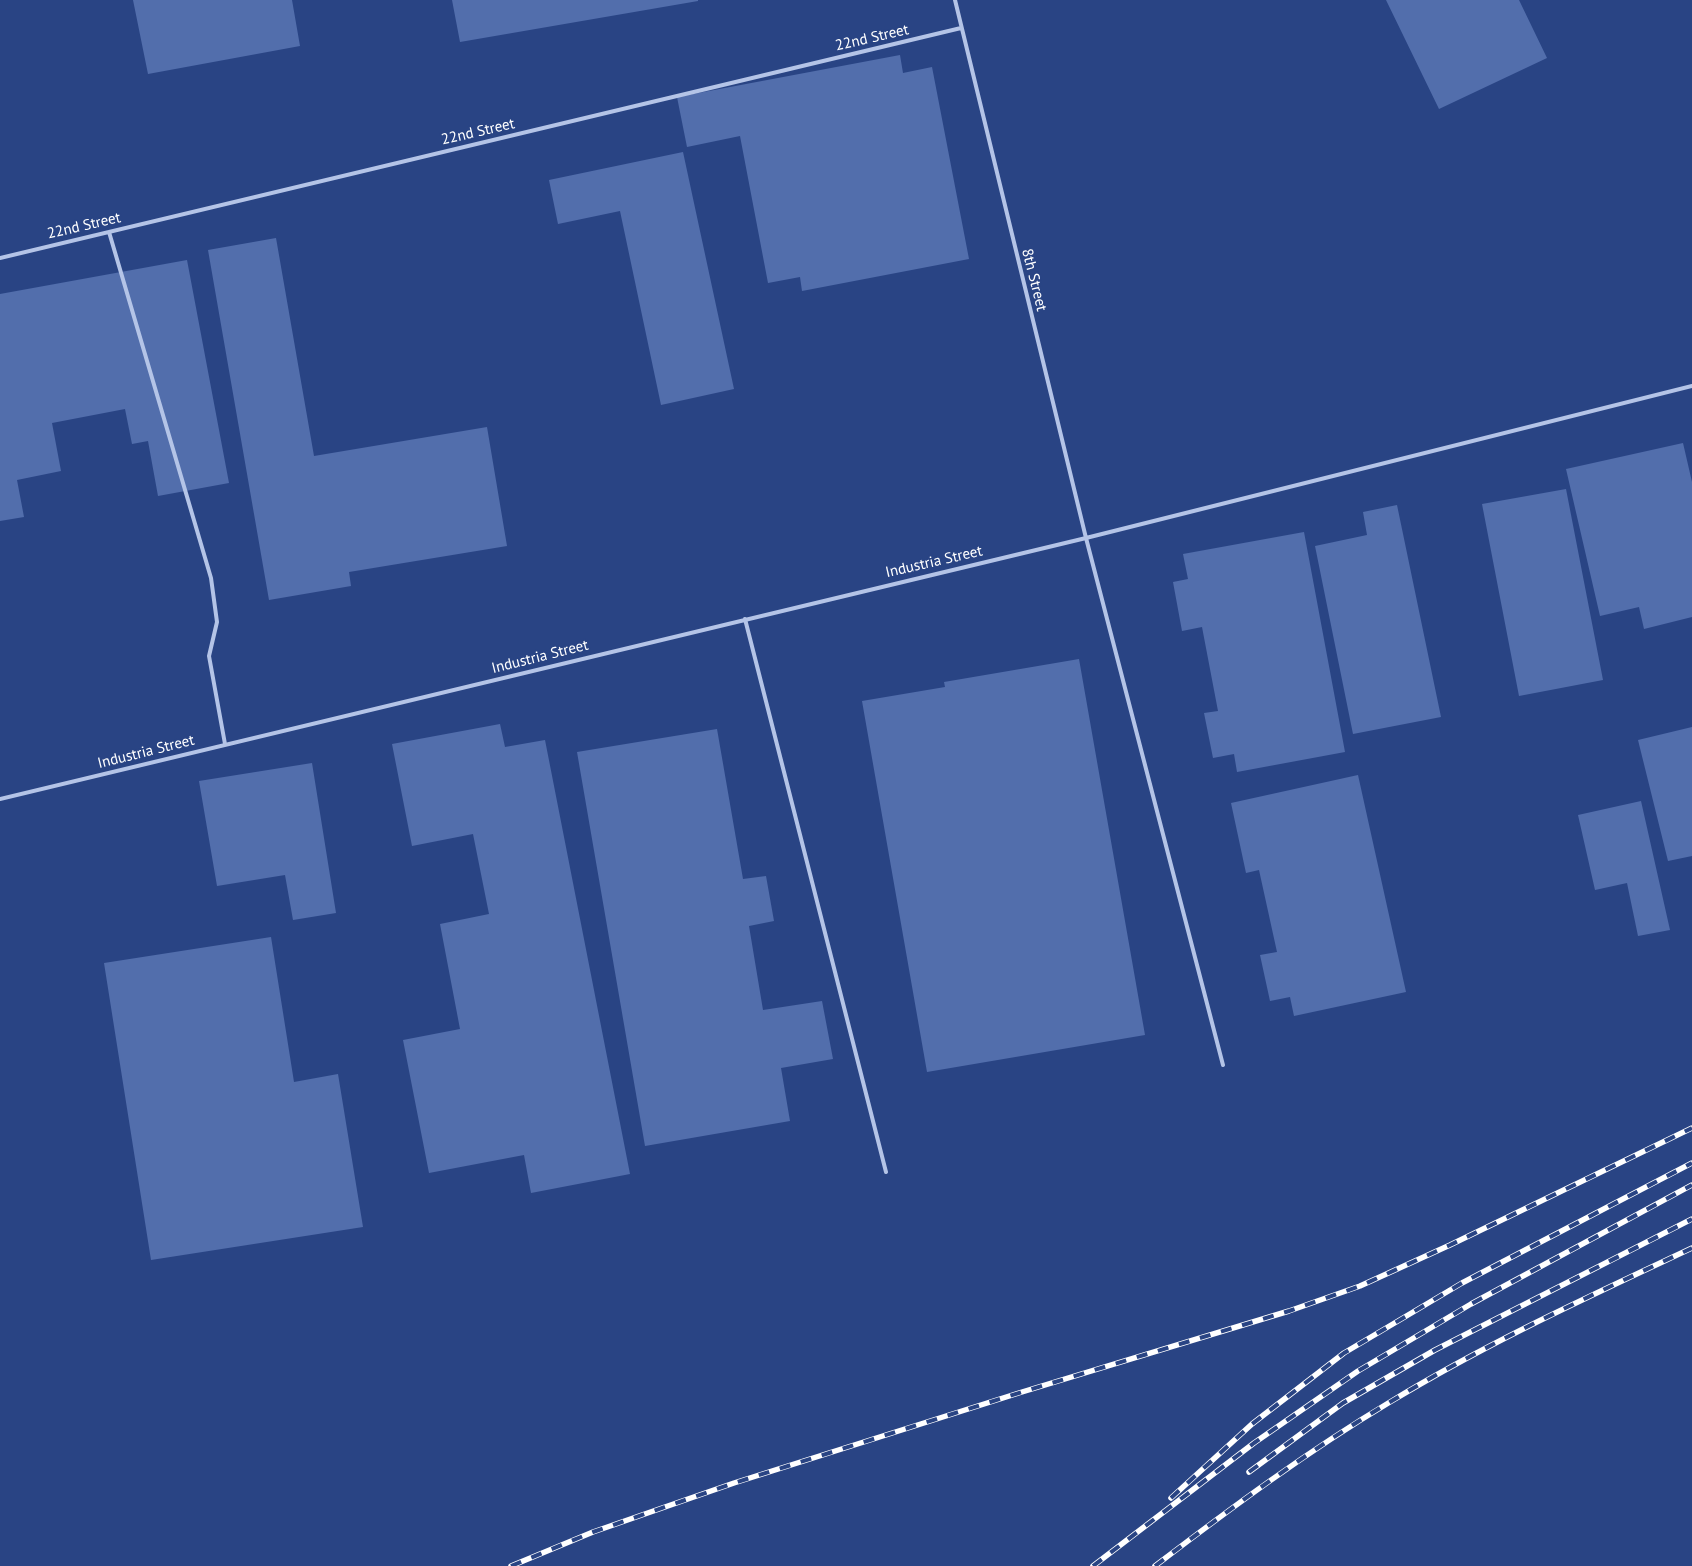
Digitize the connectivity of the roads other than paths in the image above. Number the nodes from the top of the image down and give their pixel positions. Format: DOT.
graph roads {
  1 [pos="955,0"];
  2 [pos="961,28"];
  3 [pos="109,232"];
  4 [pos="0,258"];
  5 [pos="1692,386"];
  6 [pos="1086,538"];
  7 [pos="745,619"];
  8 [pos="226,744"];
  9 [pos="0,799"];
  10 [pos="1223,1065"];
  11 [pos="886,1172"];
  1 -- 2 [label="lane, 8th Street"];
  2 -- 3 [label="lane, 22nd Street"];
  2 -- 6 [label="lane, 8th Street"];
  3 -- 4 [label="lane, 22nd Street"];
  3 -- 8 [label="lane"];
  5 -- 6 [label="lane, Industria Street"];
  6 -- 7 [label="lane, Industria Street"];
  6 -- 10 [label="lane, 8th Street"];
  7 -- 8 [label="lane, Industria Street"];
  7 -- 11 [label="lane"];
  8 -- 9 [label="lane, Industria Street"];
}
